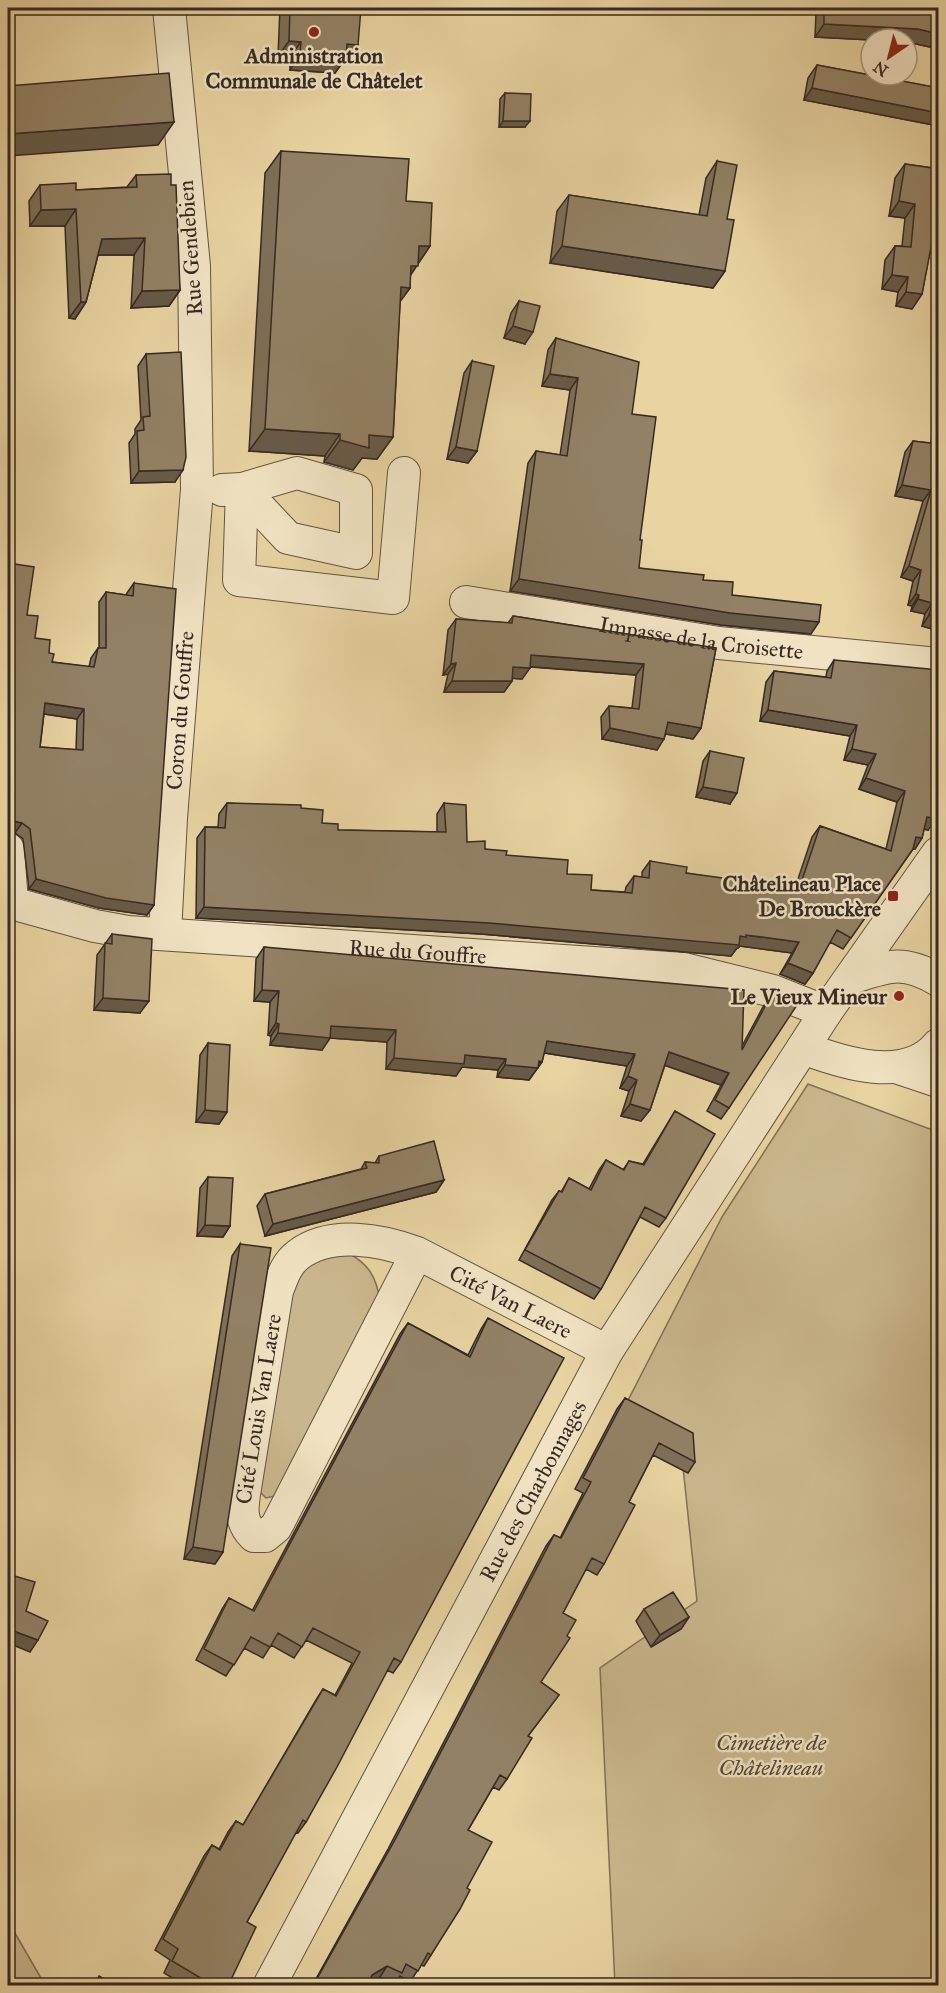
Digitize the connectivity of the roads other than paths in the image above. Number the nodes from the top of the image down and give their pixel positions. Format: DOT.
graph roads {
  1 [pos="169,8"];
  2 [pos="404,473"];
  3 [pos="197,489"];
  4 [pos="466,602"];
  5 [pos="939,664"];
  6 [pos="8,849"];
  7 [pos="939,853"];
  8 [pos="10,903"];
  9 [pos="165,934"];
  10 [pos="851,978"];
  11 [pos="939,980"];
  12 [pos="826,1012"];
  13 [pos="939,1045"];
  14 [pos="803,1048"];
  15 [pos="896,1067"];
  16 [pos="939,1081"];
  17 [pos="417,1253"];
  18 [pos="607,1351"];
  19 [pos="269,1986"];
  1 -- 3 [label="street, Rue Gendebien"];
  2 -- 3 [label="street"];
  3 -- 9 [label="street, Coron du Gouffre"];
  4 -- 5 [label="street, Impasse de la Croisette"];
  6 -- 8 [label="street"];
  7 -- 10 [label="street, Rue des Charbonnages"];
  8 -- 9 [label="street, Rue du Gouffre"];
  9 -- 12 [label="street, Rue du Gouffre"];
  10 -- 11 [label="street"];
  10 -- 12 [label="street, Rue des Charbonnages"];
  12 -- 14 [label="street, Rue des Charbonnages"];
  13 -- 15 [label="street"];
  14 -- 15 [label="street"];
  14 -- 18 [label="street, Rue des Charbonnages"];
  15 -- 16 [label="street"];
  17 -- 17 [label="street, Cité Louis Van Laere"];
  17 -- 18 [label="street, Cité Van Laere"];
  18 -- 19 [label="street, Rue des Charbonnages"];
}
